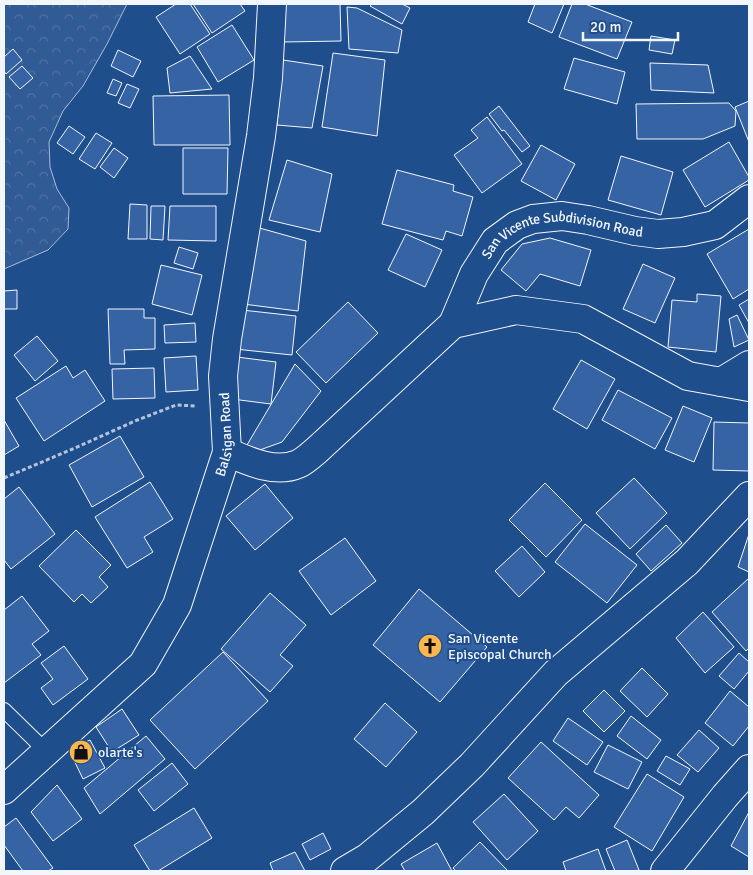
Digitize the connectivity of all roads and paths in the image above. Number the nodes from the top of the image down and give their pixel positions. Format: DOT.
graph roads {
  1 [pos="272,4"];
  2 [pos="749,199"];
  3 [pos="453,324"];
  4 [pos="749,365"];
  5 [pos="721,382"];
  6 [pos="749,387"];
  7 [pos="224,406"];
  8 [pos="226,452"];
  9 [pos="4,478"];
  10 [pos="749,496"];
  11 [pos="4,710"];
  12 [pos="46,751"];
  13 [pos="749,769"];
  14 [pos="4,790"];
  15 [pos="345,871"];
  16 [pos="665,871"];
  1 -- 7 [label="street, Balsigan Road"];
  2 -- 3 [label="street, San Vicente Subdivision Road"];
  3 -- 5 [label="street"];
  3 -- 8 [label="street, San Vicente Subdivision Road"];
  4 -- 5 [label="street"];
  5 -- 6 [label="street"];
  7 -- 8 [label="street, Balsigan Road"];
  7 -- 9 [label="path"];
  8 -- 12 [label="street, Balsigan Road"];
  10 -- 15 [label="street"];
  11 -- 12 [label="lane"];
  12 -- 14 [label="street, Balsigan Road"];
  13 -- 16 [label="street"];
}
